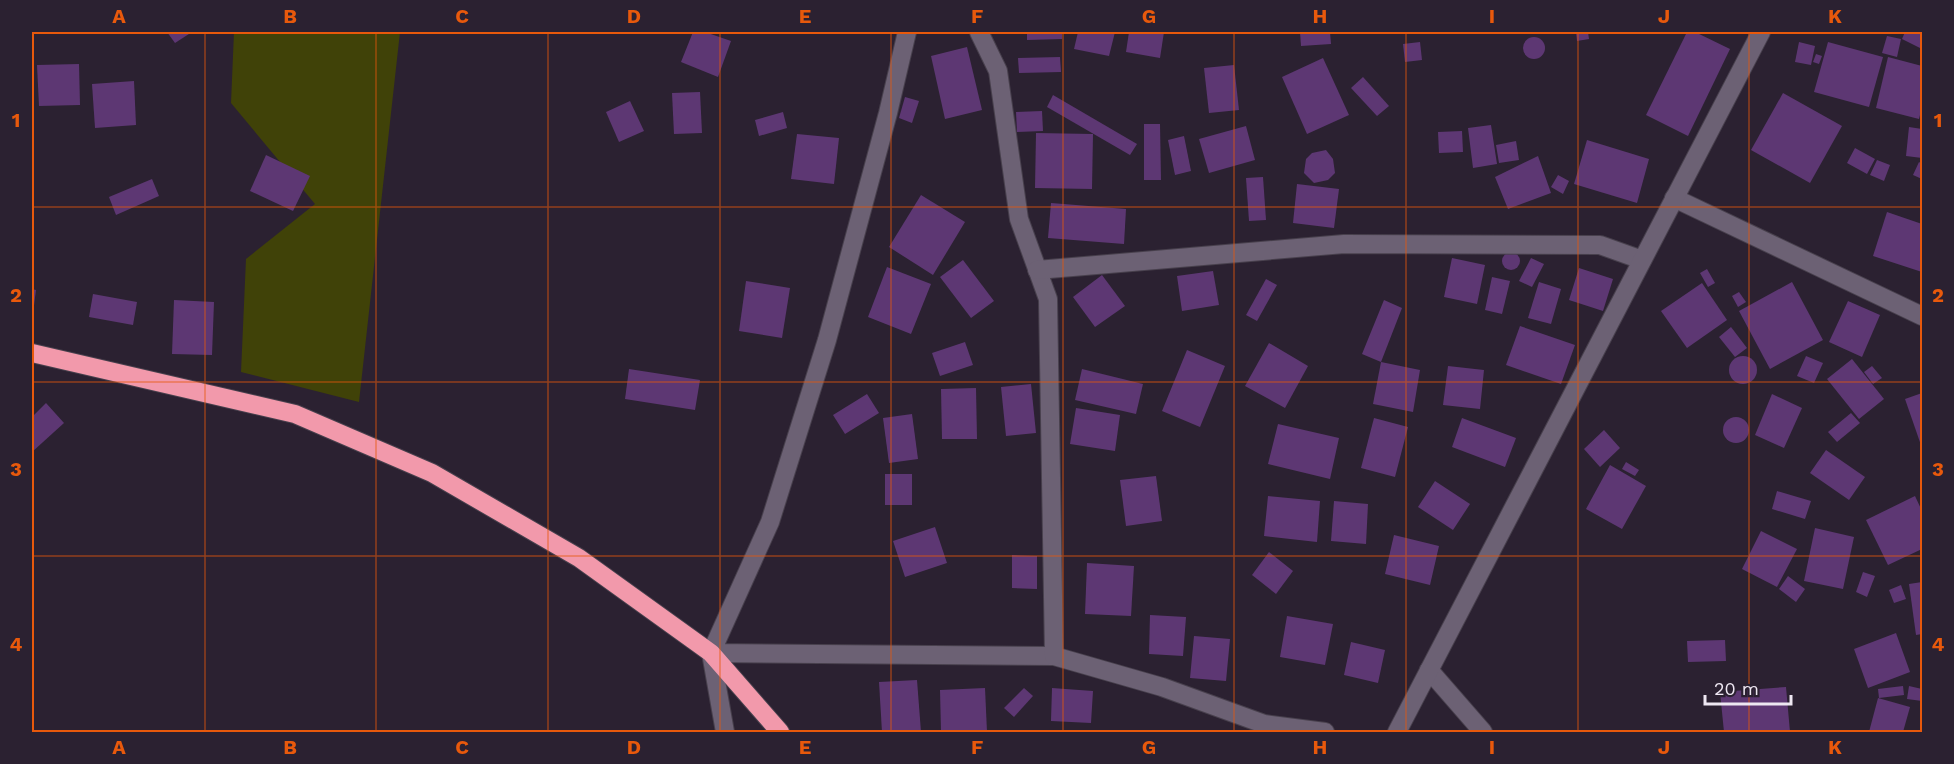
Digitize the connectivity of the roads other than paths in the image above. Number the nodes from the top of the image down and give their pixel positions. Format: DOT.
graph roads {
  1 [pos="906,32"];
  2 [pos="980,32"];
  3 [pos="1761,32"];
  4 [pos="1674,198"];
  5 [pos="1642,260"];
  6 [pos="1037,270"];
  7 [pos="1923,316"];
  8 [pos="32,353"];
  9 [pos="711,653"];
  10 [pos="1054,656"];
  11 [pos="1429,670"];
  12 [pos="725,732"];
  13 [pos="780,732"];
  14 [pos="1325,732"];
  15 [pos="1397,732"];
  16 [pos="1483,732"];
  1 -- 9 [label="street"];
  2 -- 6 [label="street"];
  3 -- 4 [label="street"];
  4 -- 5 [label="street"];
  4 -- 7 [label="street"];
  5 -- 6 [label="street"];
  5 -- 11 [label="street"];
  6 -- 10 [label="street"];
  8 -- 9 [label="highway"];
  9 -- 10 [label="street"];
  9 -- 12 [label="street"];
  9 -- 13 [label="highway"];
  10 -- 14 [label="street"];
  11 -- 15 [label="street"];
  11 -- 16 [label="street"];
}
